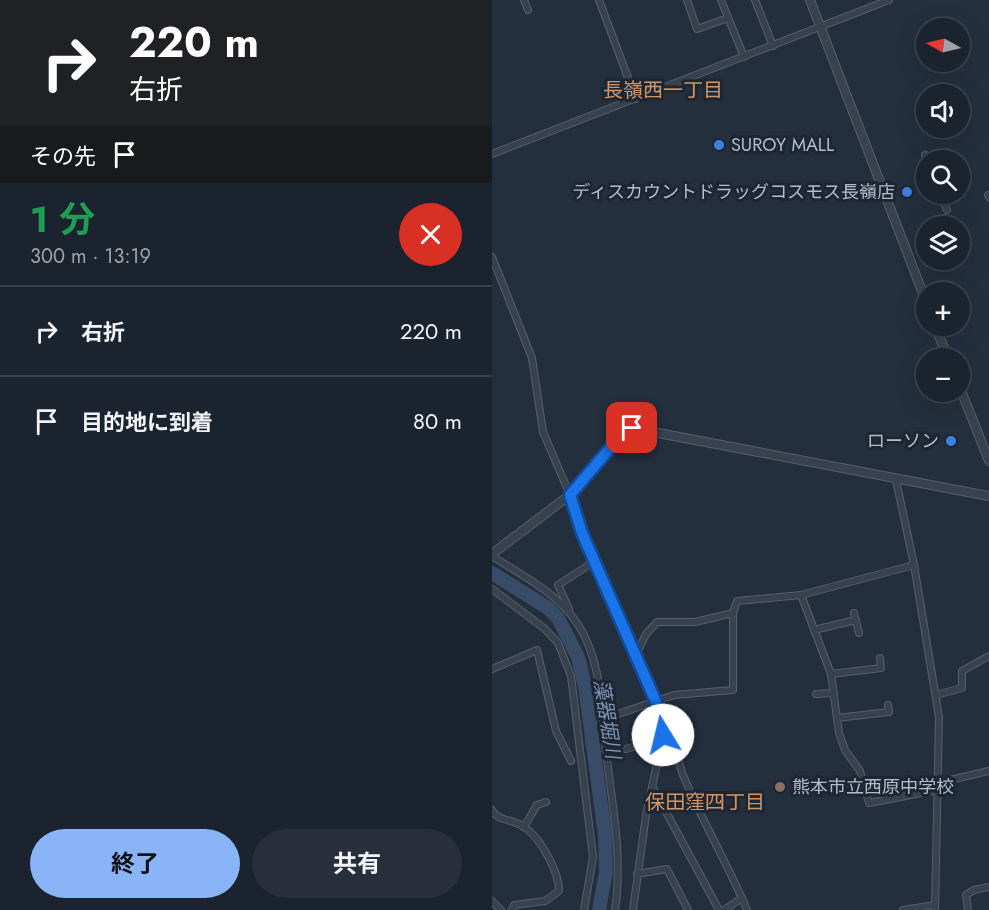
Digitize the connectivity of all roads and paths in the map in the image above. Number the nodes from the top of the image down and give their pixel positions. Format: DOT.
graph roads {
  1 [pos="524,0"];
  2 [pos="598,0"];
  3 [pos="687,0"];
  4 [pos="721,0"];
  5 [pos="755,0"];
  6 [pos="810,0"];
  7 [pos="889,0"];
  8 [pos="528,10"];
  9 [pos="728,18"];
  10 [pos="820,27"];
  11 [pos="773,46"];
  12 [pos="744,57"];
  13 [pos="636,99"];
  14 [pos="492,154"];
  15 [pos="944,204"];
  16 [pos="947,210"];
  17 [pos="492,257"];
  18 [pos="499,274"];
  19 [pos="492,277"];
  20 [pos="919,282"];
  21 [pos="966,402"];
  22 [pos="989,461"];
  23 [pos="896,480"];
  24 [pos="570,495"];
  25 [pos="989,496"];
  26 [pos="492,555"];
  27 [pos="595,561"];
  28 [pos="914,565"];
  29 [pos="492,589"];
  30 [pos="801,595"];
  31 [pos="733,613"];
  32 [pos="573,618"];
  33 [pos="814,630"];
  34 [pos="859,633"];
  35 [pos="637,653"];
  36 [pos="989,656"];
  37 [pos="880,658"];
  38 [pos="492,669"];
  39 [pos="831,674"];
  40 [pos="834,693"];
  41 [pos="816,694"];
  42 [pos="936,695"];
  43 [pos="656,702"];
  44 [pos="888,712"];
  45 [pos="609,717"];
  46 [pos="837,718"];
  47 [pos="662,737"];
  48 [pos="626,749"];
  49 [pos="571,761"];
  50 [pos="989,771"];
  51 [pos="652,786"];
  52 [pos="937,787"];
  53 [pos="546,802"];
  54 [pos="492,810"];
  55 [pos="524,827"];
  56 [pos="637,874"];
  57 [pos="989,887"];
  58 [pos="742,898"];
  59 [pos="492,901"];
  60 [pos="935,908"];
  61 [pos="501,910"];
  62 [pos="512,910"];
  63 [pos="584,910"];
  64 [pos="615,910"];
  65 [pos="633,910"];
  66 [pos="688,910"];
  67 [pos="719,910"];
  68 [pos="724,910"];
  69 [pos="747,910"];
  70 [pos="903,910"];
  71 [pos="968,910"];
  1 -- 8 [label="street"];
  2 -- 13 [label="street"];
  3 -- 9 [label="street"];
  4 -- 9 [label="street"];
  5 -- 11 [label="street"];
  6 -- 10 [label="street"];
  7 -- 10 [label="street"];
  9 -- 12 [label="street"];
  10 -- 11 [label="street"];
  10 -- 20 [label="street"];
  11 -- 12 [label="street"];
  12 -- 13 [label="street"];
  13 -- 14 [label="street"];
  15 -- 16 [label="street"];
  17 -- 18 [label="street"];
  18 -- 19 [label="street"];
  18 -- 24 [label="street"];
  21 -- 22 [label="street"];
  23 -- 24 [label="street"];
  23 -- 25 [label="street"];
  23 -- 28 [label="street"];
  24 -- 26 [label="street"];
  24 -- 27 [label="street"];
  26 -- 32 [label="street"];
  27 -- 32 [label="street"];
  27 -- 35 [label="street"];
  28 -- 30 [label="street"];
  28 -- 42 [label="street"];
  29 -- 63 [label="street"];
  30 -- 31 [label="street"];
  30 -- 33 [label="street"];
  31 -- 35 [label="street"];
  31 -- 43 [label="street"];
  32 -- 64 [label="street"];
  33 -- 34 [label="street"];
  33 -- 39 [label="street"];
  35 -- 43 [label="street"];
  36 -- 42 [label="street"];
  37 -- 39 [label="street"];
  38 -- 49 [label="street"];
  39 -- 40 [label="street"];
  40 -- 41 [label="street"];
  40 -- 46 [label="street"];
  42 -- 52 [label="street"];
  43 -- 45 [label="street"];
  43 -- 47 [label="street"];
  44 -- 46 [label="street"];
  46 -- 52 [label="street"];
  47 -- 48 [label="street"];
  47 -- 51 [label="street"];
  47 -- 58 [label="street"];
  50 -- 52 [label="street"];
  51 -- 56 [label="street"];
  51 -- 67 [label="street"];
  52 -- 60 [label="street"];
  53 -- 55 [label="street"];
  54 -- 55 [label="street"];
  55 -- 62 [label="street"];
  56 -- 65 [label="street"];
  56 -- 66 [label="street"];
  57 -- 71 [label="street"];
  58 -- 68 [label="street"];
  58 -- 69 [label="street"];
  59 -- 61 [label="street"];
  60 -- 70 [label="street"];
}
